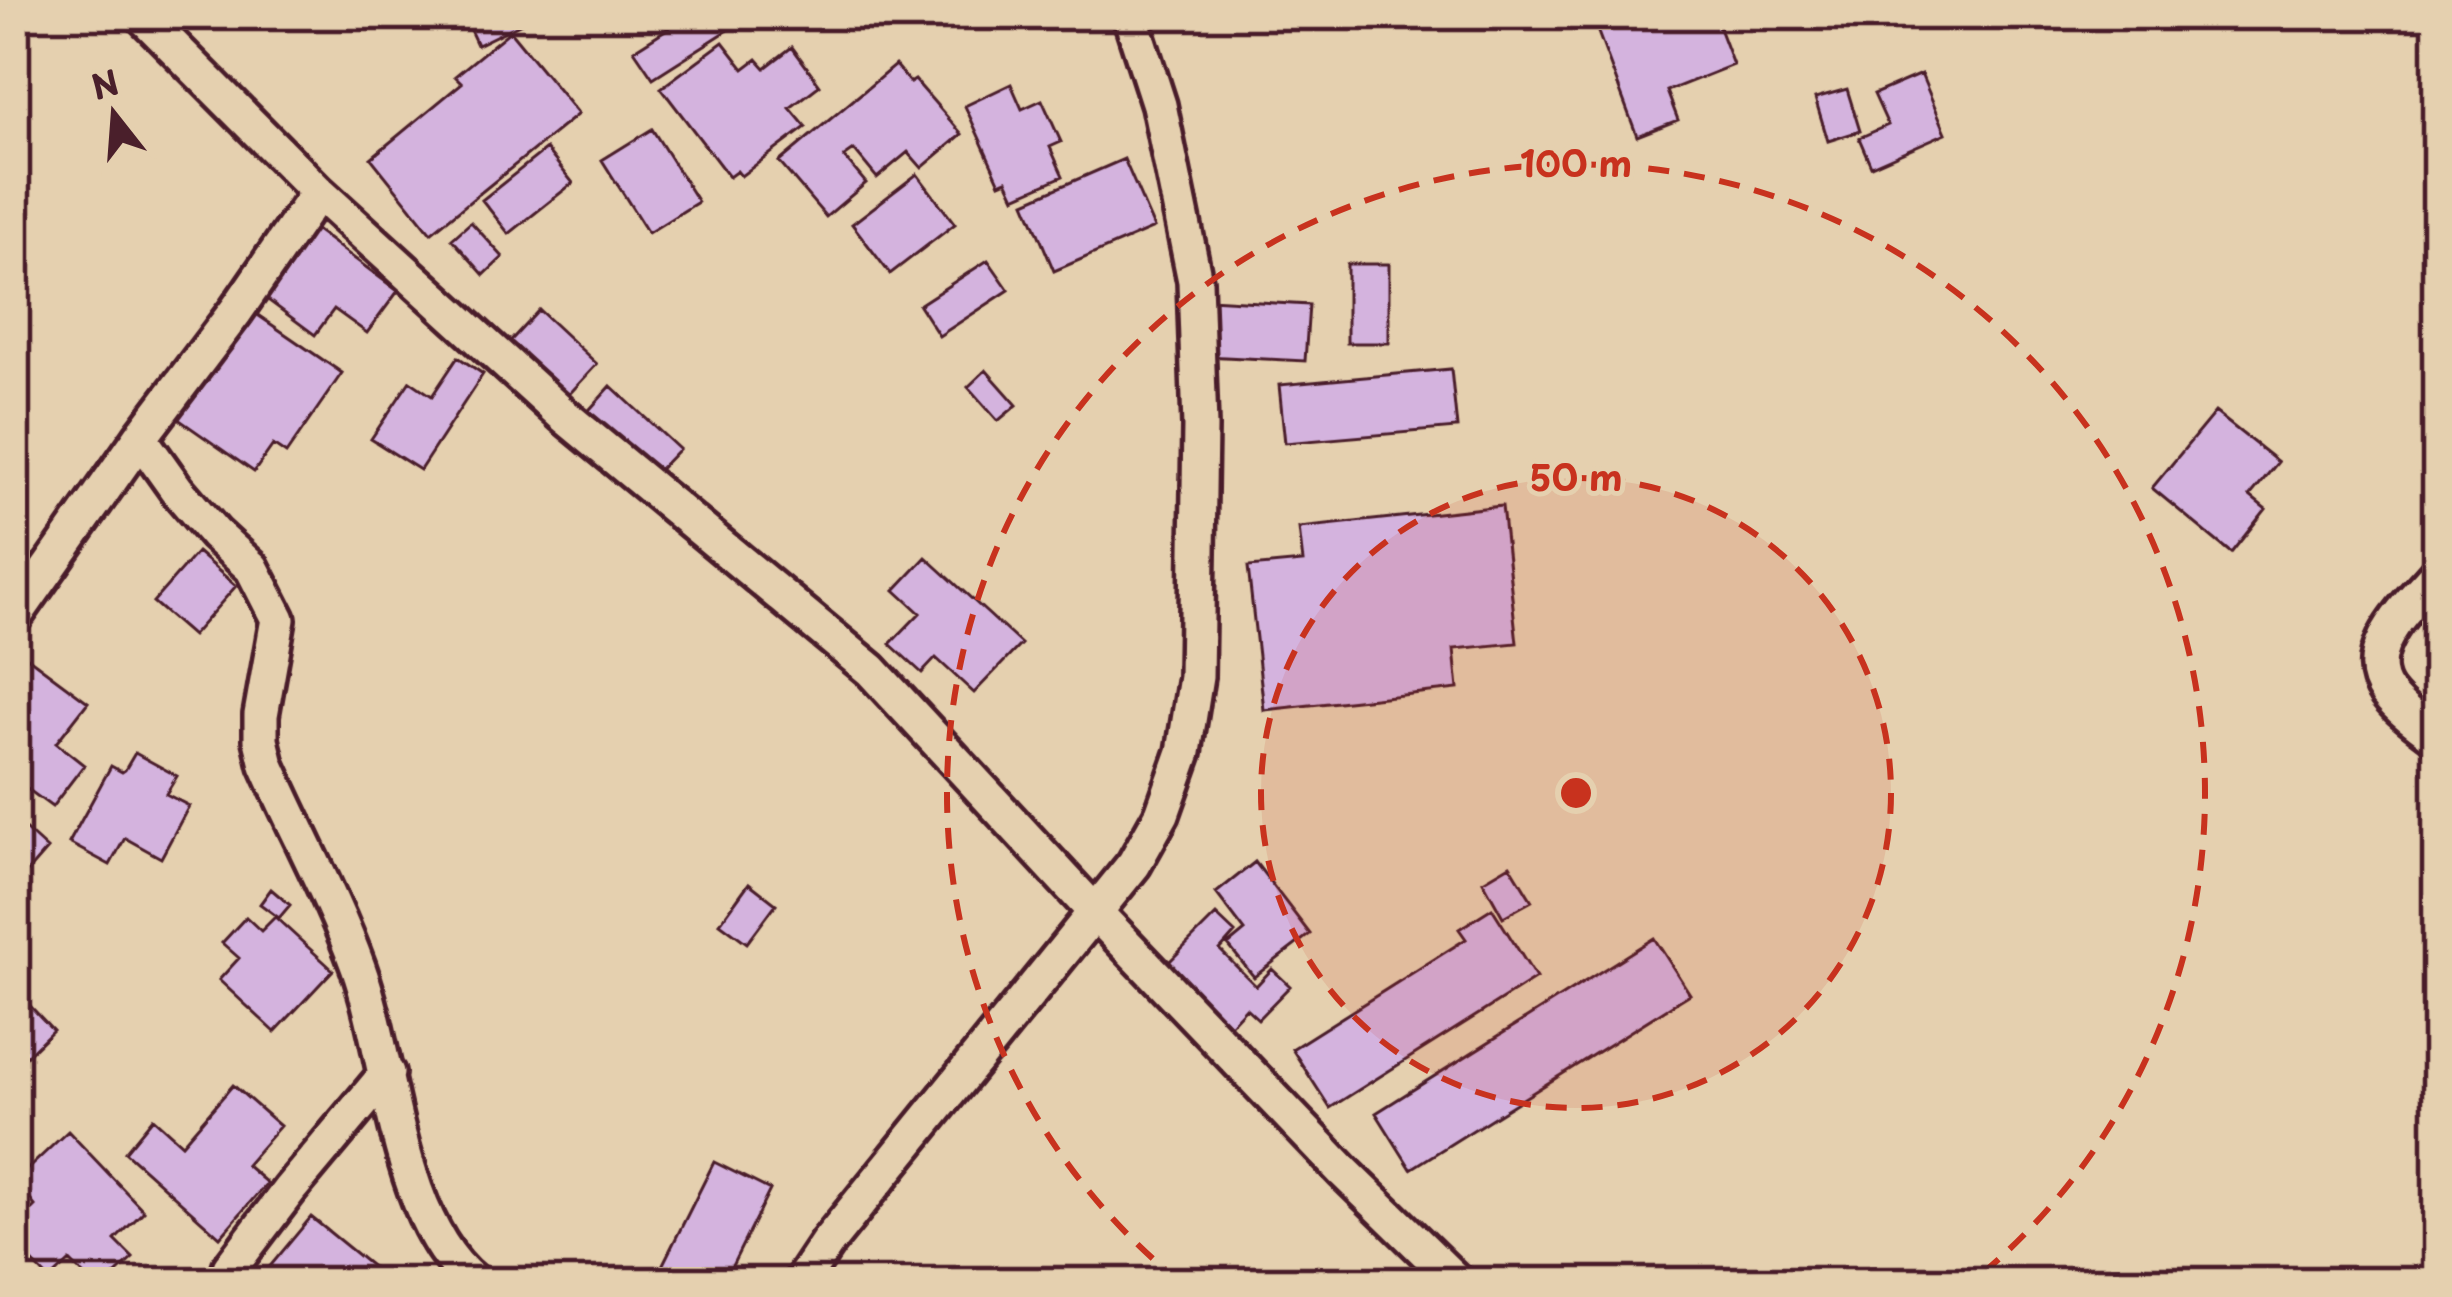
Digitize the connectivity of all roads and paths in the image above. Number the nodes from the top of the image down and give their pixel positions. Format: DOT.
graph roads {
  1 [pos="142,15"];
  2 [pos="1130,15"];
  3 [pos="318,192"];
  4 [pos="140,438"];
  5 [pos="2437,572"];
  6 [pos="15,616"];
  7 [pos="2437,737"];
  8 [pos="1094,911"];
  9 [pos="387,1073"];
  10 [pos="230,1268"];
  11 [pos="474,1282"];
  12 [pos="801,1282"];
  13 [pos="1457,1282"];
  1 -- 3 [label="street"];
  2 -- 8 [label="street"];
  3 -- 4 [label="street"];
  3 -- 8 [label="street"];
  4 -- 6 [label="street"];
  4 -- 9 [label="street"];
  5 -- 7 [label="street"];
  8 -- 12 [label="street"];
  8 -- 13 [label="street"];
  9 -- 10 [label="street"];
  9 -- 11 [label="street"];
}
